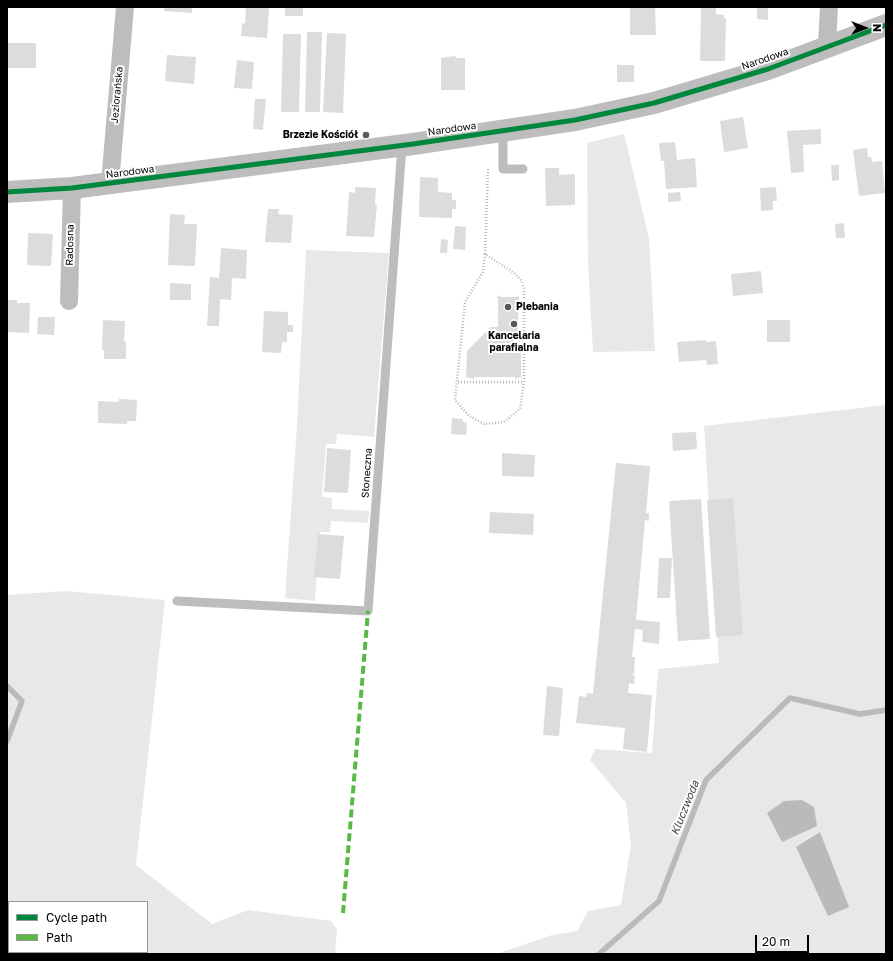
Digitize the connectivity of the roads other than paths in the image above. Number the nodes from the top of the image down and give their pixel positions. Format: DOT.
graph roads {
  1 [pos="125,7"];
  2 [pos="829,7"];
  3 [pos="886,25"];
  4 [pos="827,46"];
  5 [pos="503,131"];
  6 [pos="402,146"];
  7 [pos="523,169"];
  8 [pos="110,183"];
  9 [pos="72,188"];
  10 [pos="7,192"];
  11 [pos="69,301"];
  12 [pos="177,601"];
  1 -- 8 [label="street, Jeziorańska"];
  2 -- 4 [label="street"];
  3 -- 4 [label="street, Narodowa"];
  4 -- 5 [label="street, Narodowa"];
  5 -- 6 [label="street, Narodowa"];
  5 -- 7 [label="lane"];
  6 -- 8 [label="street, Narodowa"];
  6 -- 12 [label="lane, Słoneczna"];
  8 -- 9 [label="street, Narodowa"];
  9 -- 10 [label="street, Narodowa"];
  9 -- 11 [label="street, Radosna"];
}
